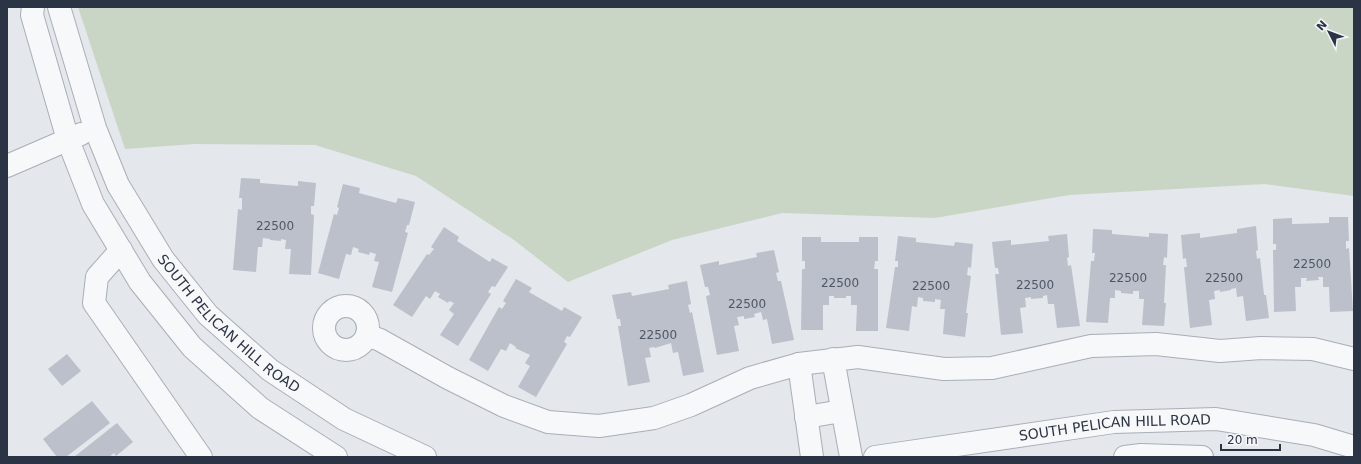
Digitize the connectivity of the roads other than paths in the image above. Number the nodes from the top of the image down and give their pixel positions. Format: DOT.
graph roads {
  1 [pos="33,7"];
  2 [pos="59,7"];
  3 [pos="95,128"];
  4 [pos="68,140"];
  5 [pos="7,166"];
  6 [pos="121,250"];
  7 [pos="366,335"];
  8 [pos="833,359"];
  9 [pos="1354,359"];
  10 [pos="799,364"];
  11 [pos="842,411"];
  12 [pos="806,417"];
  13 [pos="1354,447"];
  14 [pos="201,457"];
  15 [pos="336,457"];
  16 [pos="425,457"];
  17 [pos="812,457"];
  18 [pos="851,457"];
  19 [pos="875,457"];
  20 [pos="1125,457"];
  21 [pos="1202,457"];
  1 -- 4 [label="street"];
  2 -- 3 [label="street, SOUTH PELICAN HILL ROAD"];
  3 -- 4 [label="street"];
  3 -- 16 [label="street, SOUTH PELICAN HILL ROAD"];
  4 -- 5 [label="street"];
  4 -- 6 [label="street"];
  6 -- 14 [label="street"];
  6 -- 15 [label="street"];
  7 -- 10 [label="street"];
  8 -- 9 [label="street"];
  8 -- 10 [label="street"];
  8 -- 11 [label="street"];
  10 -- 12 [label="street"];
  11 -- 12 [label="street"];
  11 -- 18 [label="street"];
  12 -- 17 [label="street"];
  13 -- 19 [label="street, SOUTH PELICAN HILL ROAD"];
  20 -- 21 [label="street, SOUTH PELICAN HILL ROAD"];
}
